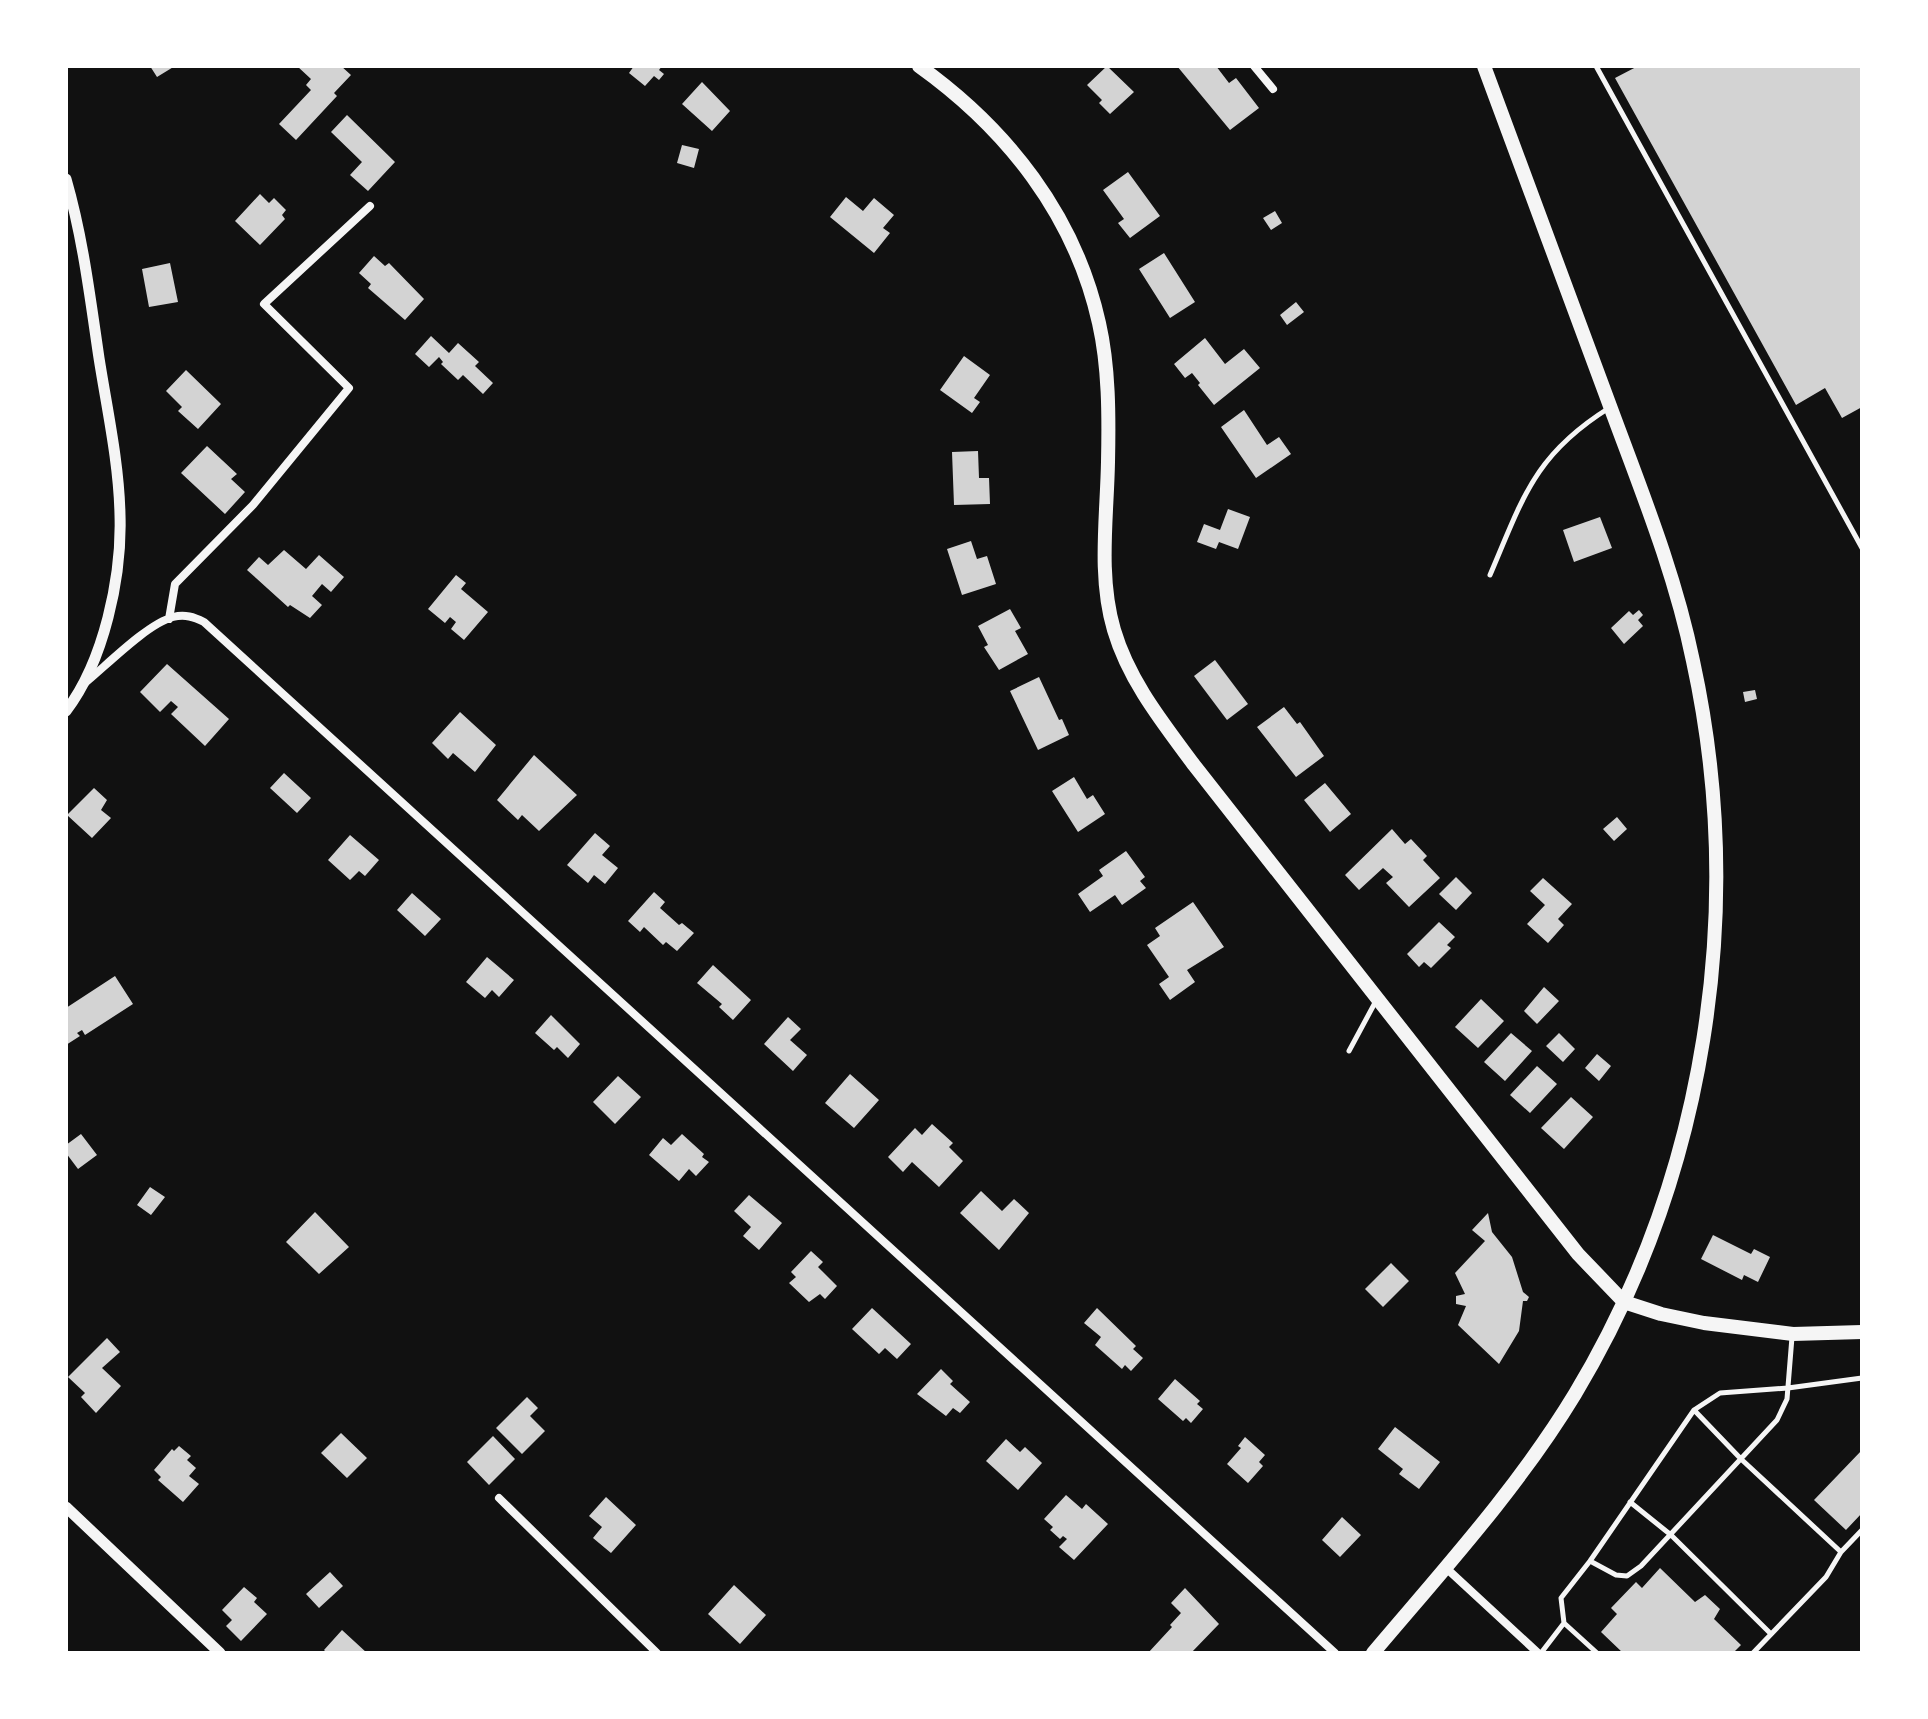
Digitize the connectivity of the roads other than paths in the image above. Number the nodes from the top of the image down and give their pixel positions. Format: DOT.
graph roads {
  1 [pos="919,66"];
  2 [pos="1254,66"];
  3 [pos="1484,66"];
  4 [pos="1596,66"];
  5 [pos="1273,89"];
  6 [pos="66,179"];
  7 [pos="370,206"];
  8 [pos="1610,407"];
  9 [pos="1862,548"];
  10 [pos="1490,575"];
  11 [pos="169,619"];
  12 [pos="84,683"];
  13 [pos="66,711"];
  14 [pos="1378,997"];
  15 [pos="1349,1051"];
  16 [pos="1624,1302"];
  17 [pos="1862,1332"];
  18 [pos="1793,1334"];
  19 [pos="1862,1378"];
  20 [pos="1788,1388"];
  21 [pos="1694,1410"];
  22 [pos="1741,1459"];
  23 [pos="499,1498"];
  24 [pos="1630,1502"];
  25 [pos="66,1507"];
  26 [pos="1862,1530"];
  27 [pos="1671,1535"];
  28 [pos="1841,1552"];
  29 [pos="1590,1561"];
  30 [pos="1445,1567"];
  31 [pos="1564,1623"];
  32 [pos="1771,1634"];
  33 [pos="220,1653"];
  34 [pos="657,1653"];
  35 [pos="1335,1653"];
  36 [pos="1373,1653"];
  37 [pos="1540,1653"];
  38 [pos="1597,1653"];
  39 [pos="1753,1653"];
  1 -- 14 [label="main road"];
  2 -- 5 [label="street"];
  3 -- 8 [label="main road"];
  4 -- 9 [label="lane"];
  6 -- 12 [label="street"];
  7 -- 11 [label="street"];
  8 -- 10 [label="lane"];
  8 -- 16 [label="main road"];
  11 -- 12 [label="street"];
  11 -- 35 [label="street"];
  12 -- 13 [label="street"];
  14 -- 15 [label="lane"];
  14 -- 16 [label="main road"];
  16 -- 18 [label="main road"];
  16 -- 30 [label="main road"];
  17 -- 18 [label="main road"];
  18 -- 20 [label="lane"];
  19 -- 20 [label="lane"];
  20 -- 21 [label="lane"];
  20 -- 22 [label="lane"];
  21 -- 22 [label="lane"];
  21 -- 24 [label="lane"];
  22 -- 27 [label="lane"];
  22 -- 28 [label="lane"];
  23 -- 34 [label="street"];
  24 -- 27 [label="lane"];
  24 -- 29 [label="lane"];
  25 -- 33 [label="street"];
  26 -- 28 [label="lane"];
  27 -- 29 [label="lane"];
  27 -- 32 [label="lane"];
  28 -- 32 [label="lane"];
  29 -- 31 [label="lane"];
  30 -- 36 [label="main road"];
  30 -- 37 [label="street"];
  31 -- 37 [label="lane"];
  31 -- 38 [label="lane"];
  32 -- 39 [label="lane"];
}
